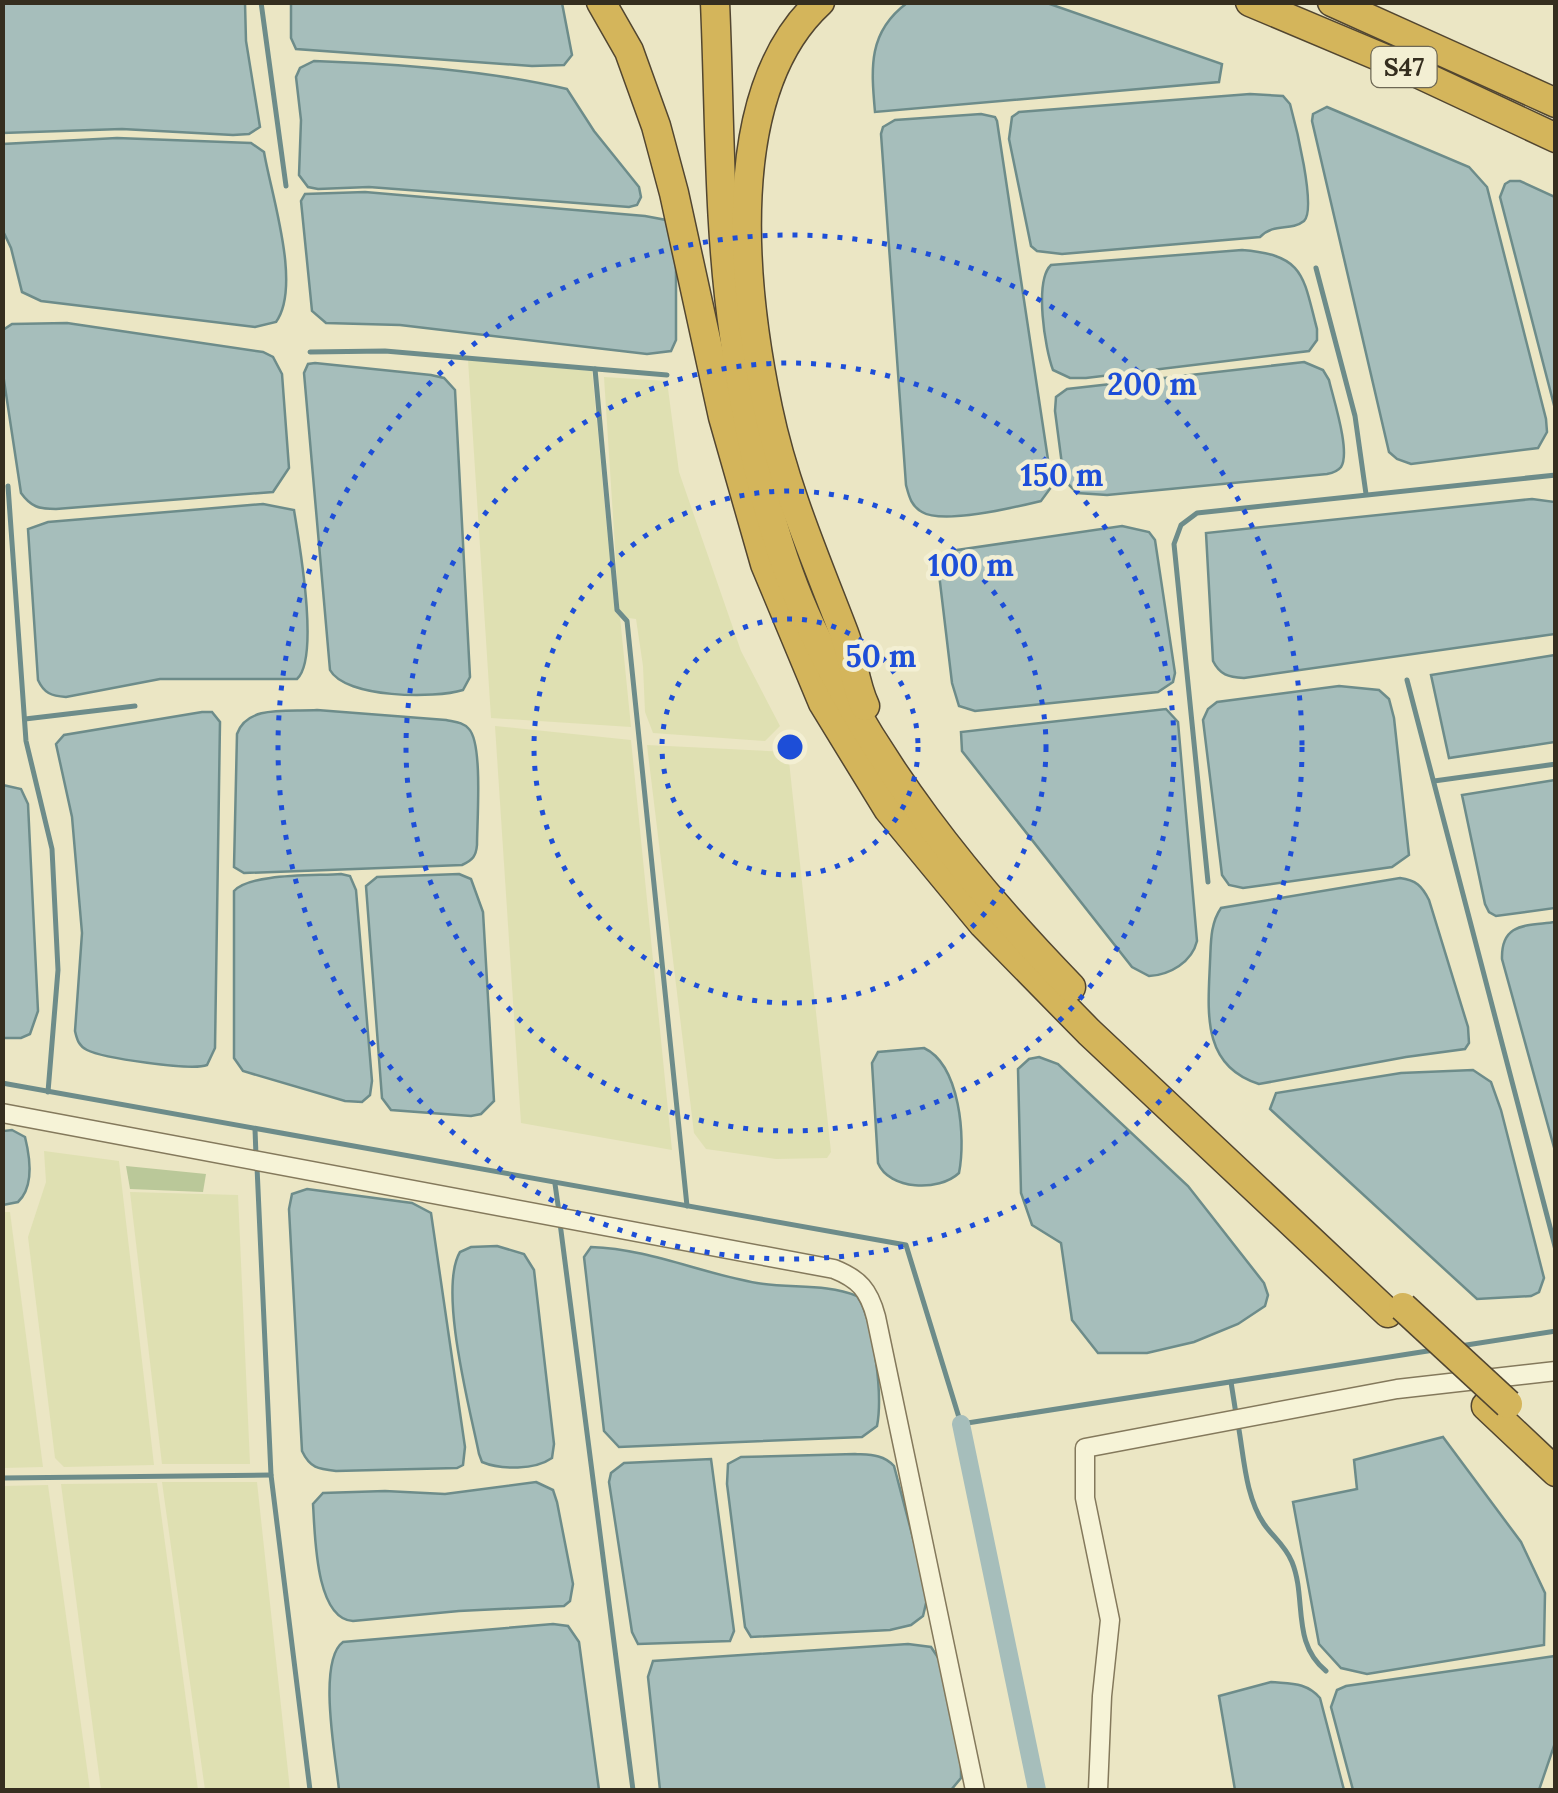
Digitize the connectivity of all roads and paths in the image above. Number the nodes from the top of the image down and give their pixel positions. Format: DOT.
graph roads {
  1 [pos="601,2"];
  2 [pos="696,2"];
  3 [pos="715,2"];
  4 [pos="1250,2"];
  5 [pos="1332,2"];
  6 [pos="814,8"];
  7 [pos="1556,103"];
  8 [pos="1556,138"];
  9 [pos="747,415"];
  10 [pos="2,1113"];
  11 [pos="1396,1310"];
  12 [pos="1556,1371"];
  13 [pos="1497,1405"];
  14 [pos="1519,1438"];
  15 [pos="1556,1447"];
  16 [pos="1556,1472"];
  17 [pos="1556,1492"];
  18 [pos="974,1790"];
  19 [pos="1098,1790"];
  1 -- 9 [label="highway"];
  2 -- 9 [label="highway"];
  3 -- 9 [label="highway"];
  4 -- 8 [label="highway, S47"];
  5 -- 7 [label="highway, S47"];
  6 -- 9 [label="highway"];
  9 -- 11 [label="highway"];
  9 -- 11 [label="highway"];
  10 -- 18 [label="street"];
  11 -- 13 [label="highway, bridge"];
  12 -- 19 [label="street"];
  13 -- 14 [label="highway"];
  13 -- 15 [label="highway"];
  14 -- 16 [label="highway"];
  14 -- 17 [label="highway"];
}
